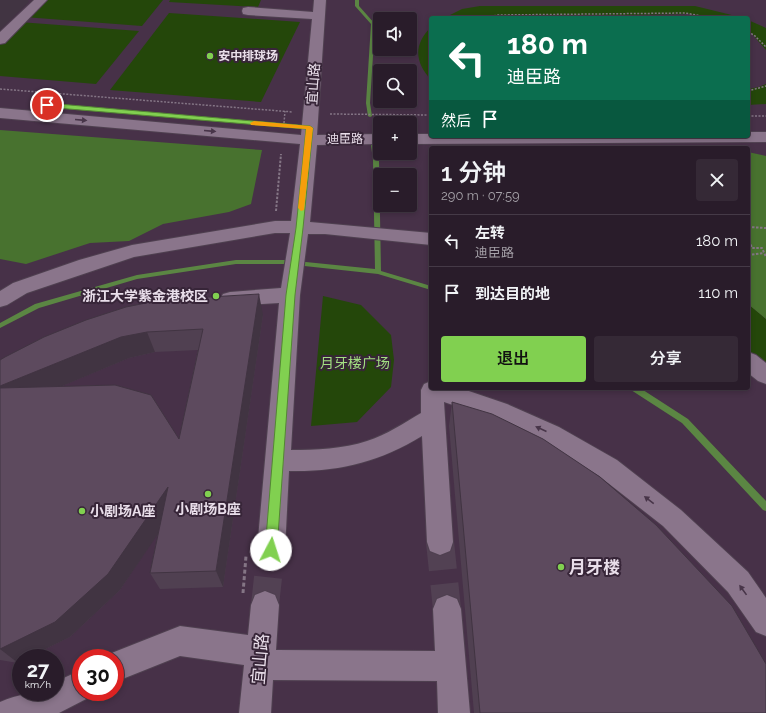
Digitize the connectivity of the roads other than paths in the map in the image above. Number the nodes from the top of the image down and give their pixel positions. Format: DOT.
graph roads {
  1 [pos="41,0"];
  2 [pos="320,0"];
  3 [pos="248,11"];
  4 [pos="318,16"];
  5 [pos="0,40"];
  6 [pos="0,101"];
  7 [pos="0,113"];
  8 [pos="373,122"];
  9 [pos="284,125"];
  10 [pos="750,126"];
  11 [pos="766,126"];
  12 [pos="310,127"];
  13 [pos="417,127"];
  14 [pos="429,127"];
  15 [pos="750,137"];
  16 [pos="766,137"];
  17 [pos="373,138"];
  18 [pos="588,138"];
  19 [pos="417,139"];
  20 [pos="298,234"];
  21 [pos="429,239"];
  22 [pos="291,290"];
  23 [pos="0,300"];
  24 [pos="214,301"];
  25 [pos="750,363"];
  26 [pos="766,375"];
  27 [pos="434,417"];
  28 [pos="279,460"];
  29 [pos="440,542"];
  30 [pos="271,550"];
  31 [pos="265,605"];
  32 [pos="447,609"];
  33 [pos="766,622"];
  34 [pos="259,659"];
  35 [pos="124,663"];
  36 [pos="451,666"];
  37 [pos="72,690"];
  38 [pos="10,713"];
  39 [pos="255,713"];
  40 [pos="454,713"];
  1 -- 5 [label="street"];
  2 -- 4 [label="street, 宜山路"];
  3 -- 4 [label="street"];
  4 -- 12 [label="street, 宜山路"];
  6 -- 9 [label="street, 迪臣路"];
  7 -- 9 [label="street, 迪臣路, one-way"];
  8 -- 12 [label="street, 迪臣路"];
  9 -- 12 [label="street, 迪臣路"];
  10 -- 11 [label="street"];
  12 -- 17 [label="street, 迪臣路"];
  12 -- 20 [label="street, 宜山路"];
  13 -- 14 [label="street"];
  15 -- 16 [label="street"];
  18 -- 19 [label="street"];
  20 -- 21 [label="street"];
  20 -- 22 [label="street, 宜山路"];
  20 -- 23 [label="street"];
  22 -- 24 [label="street"];
  22 -- 28 [label="street, 宜山路"];
  25 -- 26 [label="street"];
  27 -- 28 [label="street"];
  27 -- 29 [label="street"];
  33 -- 27 [label="street, one-way"];
  28 -- 30 [label="street, 宜山路"];
  31 -- 34 [label="street, 宜山路"];
  32 -- 36 [label="street"];
  34 -- 35 [label="street"];
  34 -- 36 [label="street"];
  34 -- 39 [label="street, 宜山路"];
  36 -- 40 [label="street"];
  37 -- 38 [label="street"];
}
